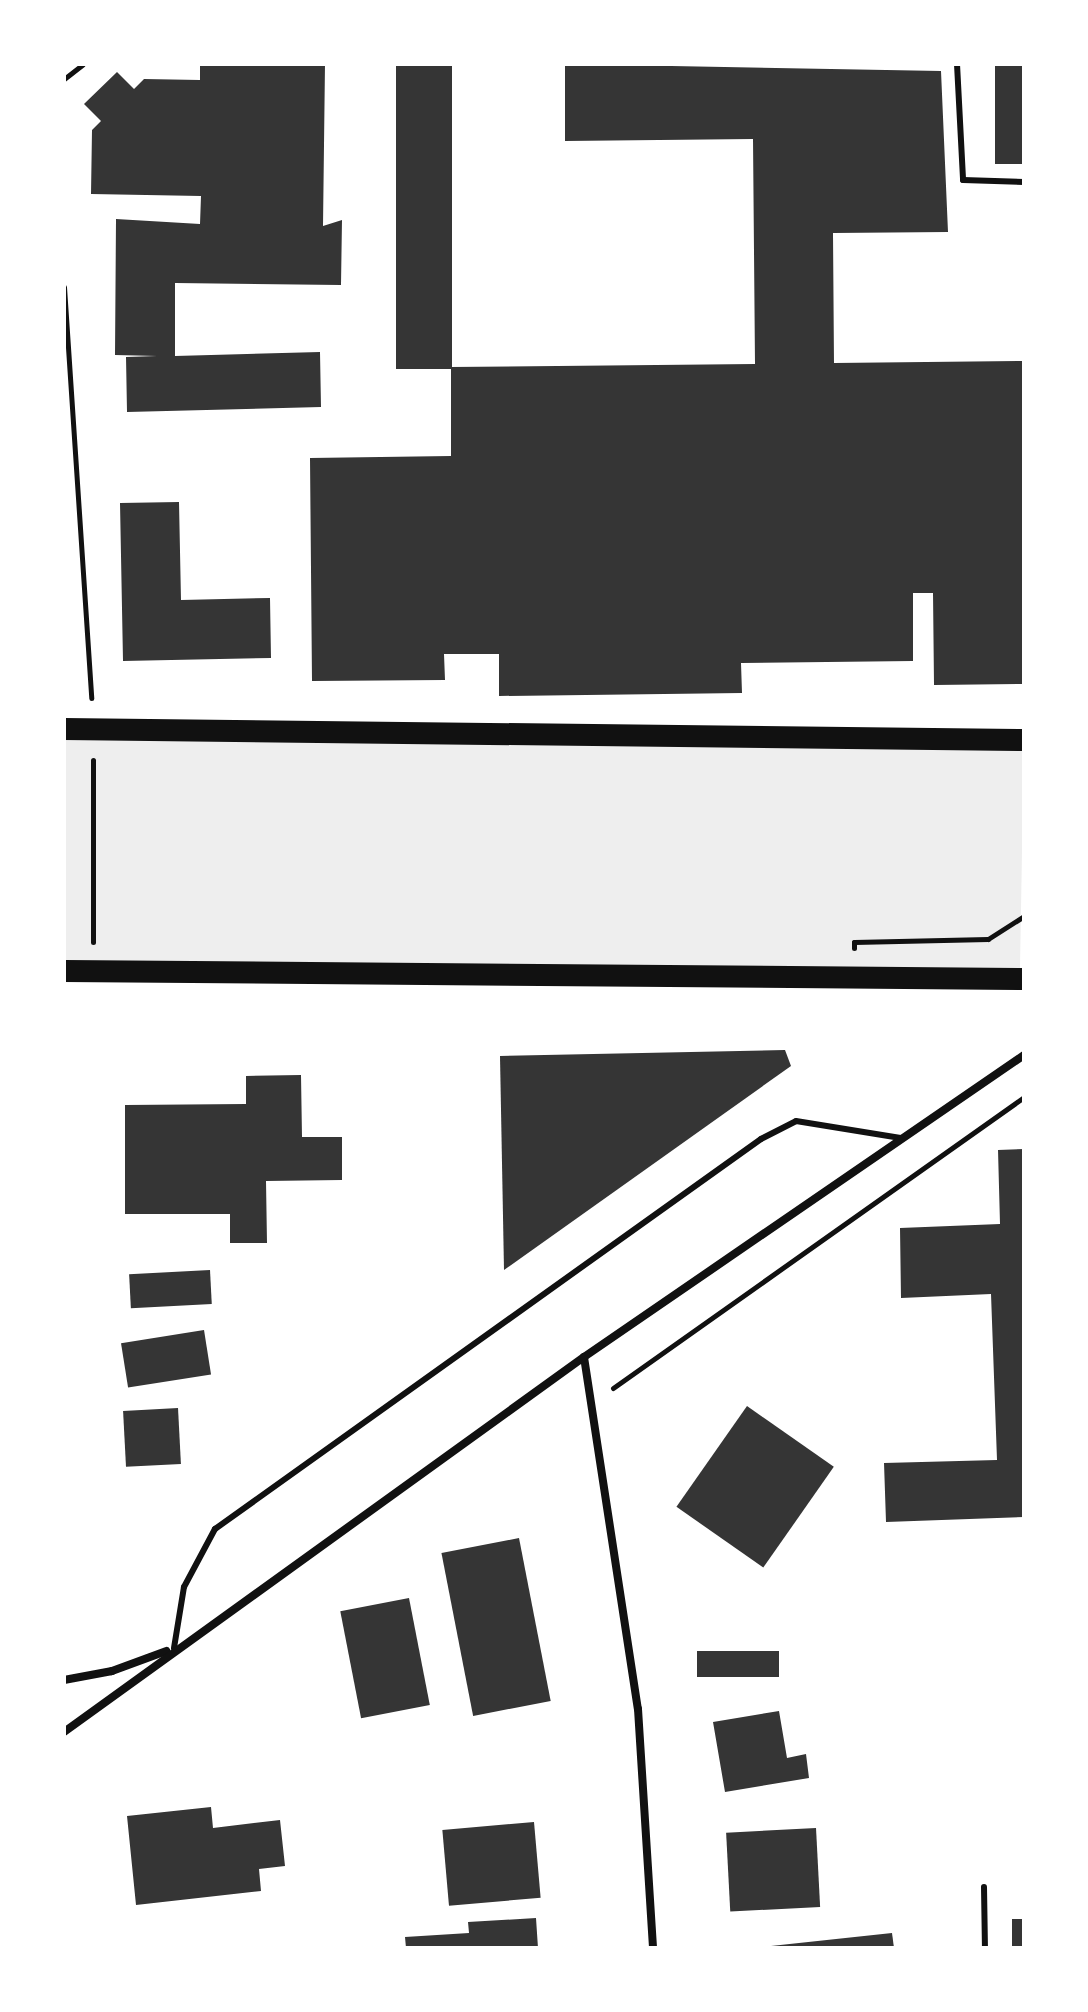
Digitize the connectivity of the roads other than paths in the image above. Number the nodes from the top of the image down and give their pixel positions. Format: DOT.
graph roads {
  1 [pos="957,64"];
  2 [pos="1024,182"];
  3 [pos="64,729"];
  4 [pos="1024,740"];
  5 [pos="64,971"];
  6 [pos="1024,979"];
  7 [pos="1024,1055"];
  8 [pos="901,1138"];
  9 [pos="584,1357"];
  10 [pos="174,1648"];
  11 [pos="64,1680"];
  12 [pos="64,1732"];
  13 [pos="984,1887"];
  14 [pos="653,1948"];
  15 [pos="985,1948"];
  1 -- 2 [label="lane"];
  3 -- 4 [label="highway"];
  5 -- 6 [label="highway"];
  7 -- 8 [label="street"];
  8 -- 9 [label="street"];
  8 -- 10 [label="lane"];
  9 -- 10 [label="street"];
  9 -- 14 [label="street"];
  10 -- 11 [label="street"];
  10 -- 12 [label="street"];
  13 -- 15 [label="lane"];
}
